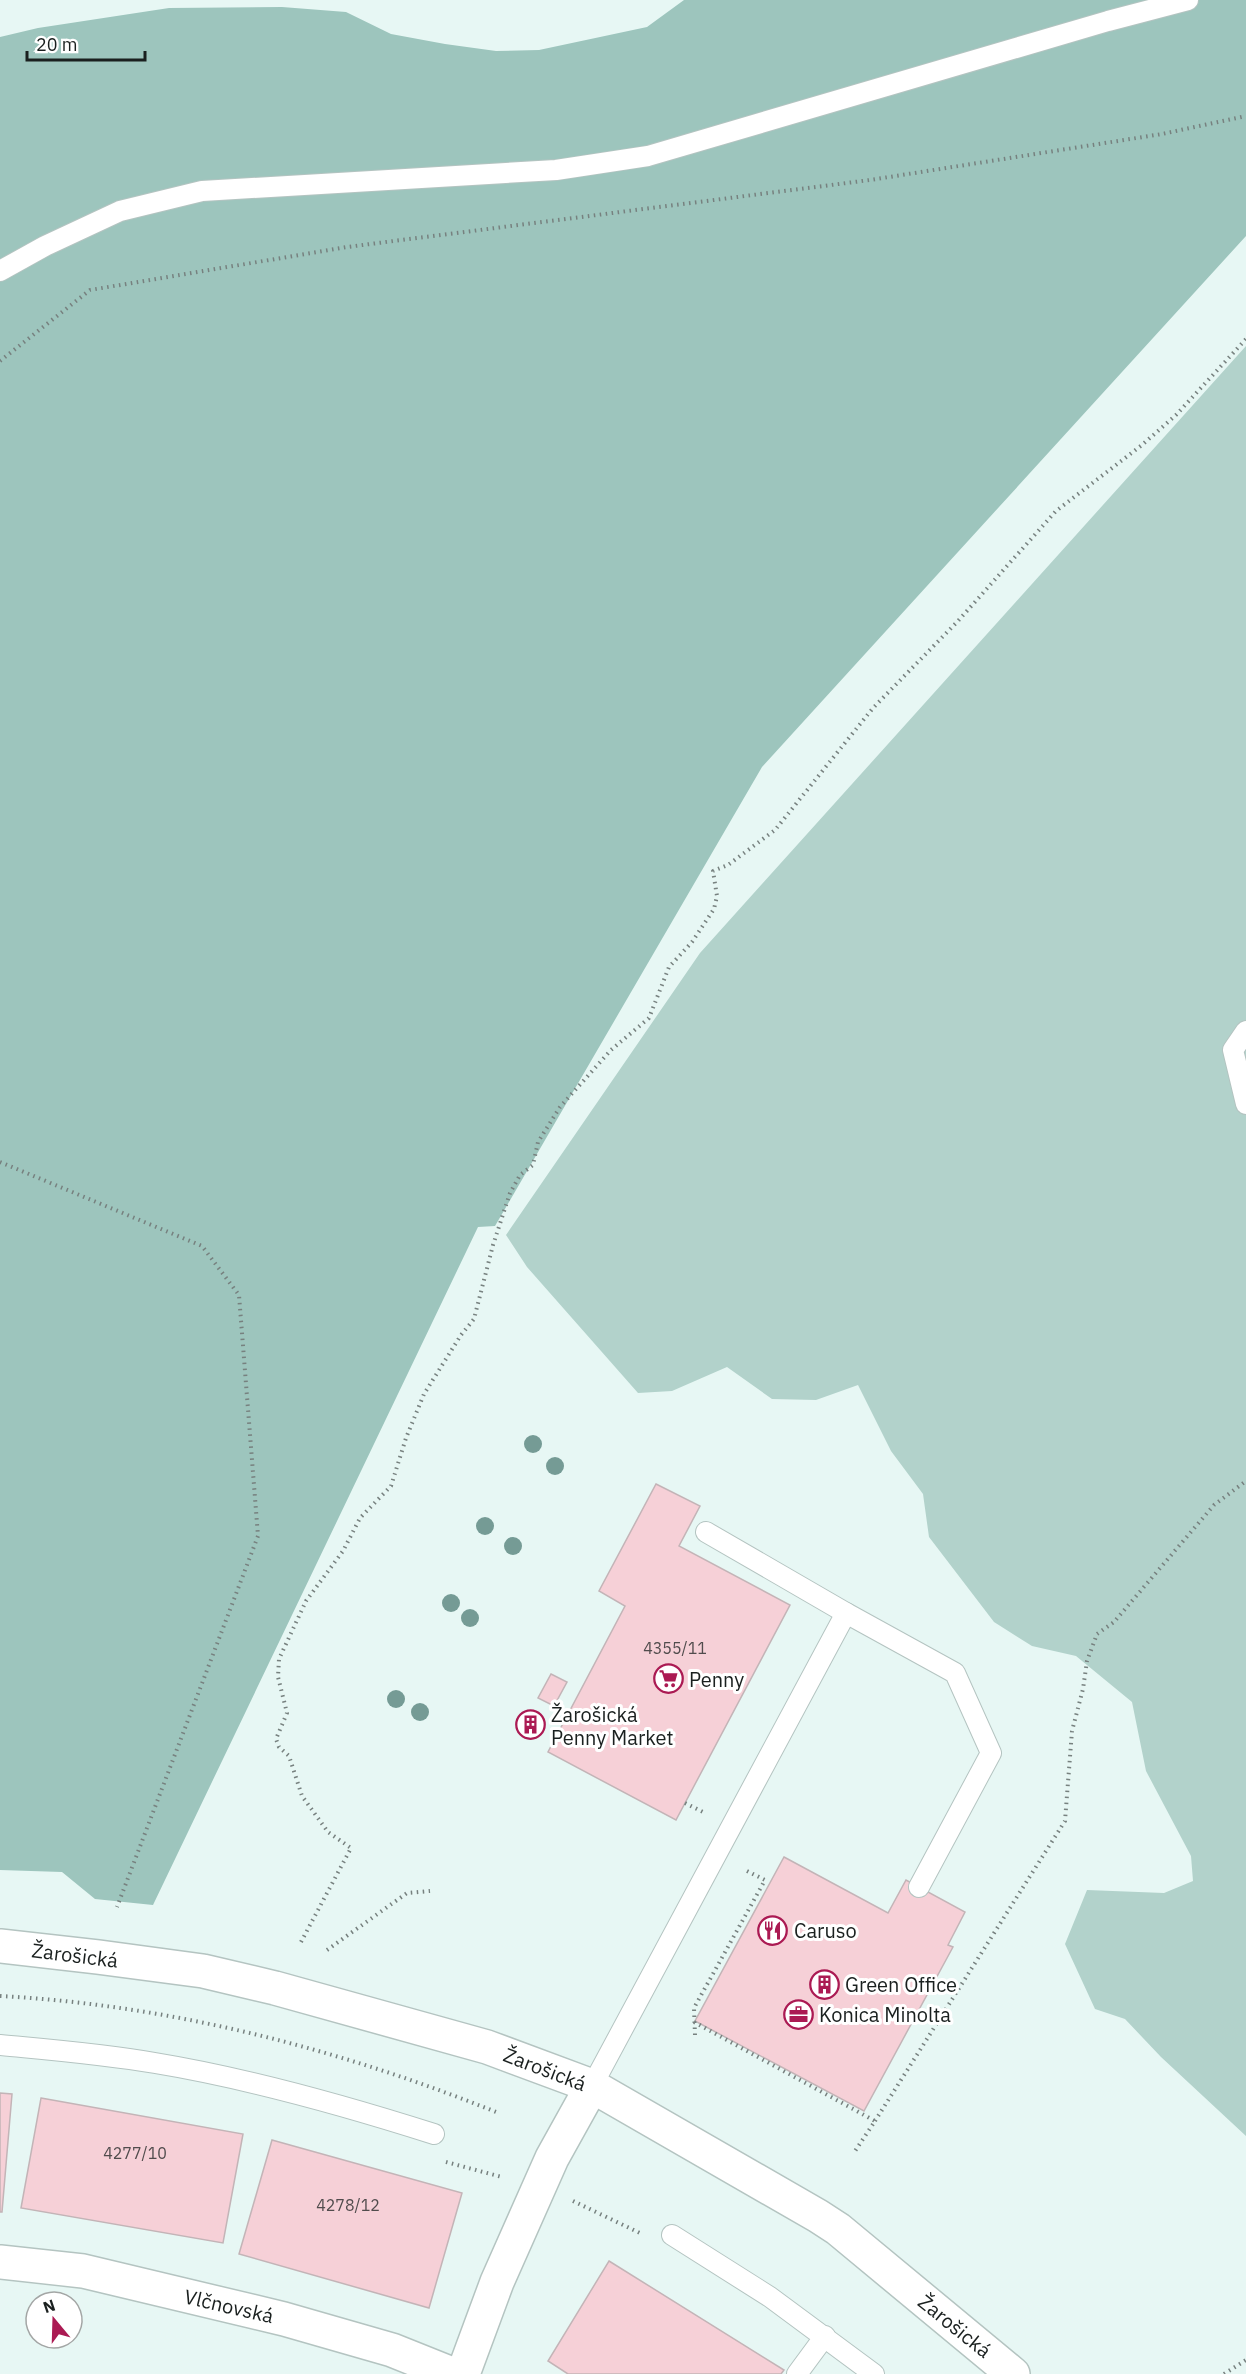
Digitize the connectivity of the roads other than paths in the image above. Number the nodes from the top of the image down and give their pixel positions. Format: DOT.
graph roads {
  1 [pos="1188,0"];
  2 [pos="0,271"];
  3 [pos="1246,1031"];
  4 [pos="1246,1104"];
  5 [pos="706,1532"];
  6 [pos="846,1613"];
  7 [pos="919,1887"];
  8 [pos="0,1946"];
  9 [pos="0,2044"];
  10 [pos="592,2086"];
  11 [pos="434,2134"];
  12 [pos="672,2235"];
  13 [pos="0,2262"];
  14 [pos="825,2336"];
  15 [pos="452,2374"];
  16 [pos="463,2374"];
  17 [pos="797,2374"];
  18 [pos="874,2374"];
  19 [pos="1013,2374"];
  1 -- 2 [label="lane"];
  3 -- 4 [label="lane"];
  5 -- 6 [label="lane"];
  6 -- 7 [label="lane"];
  6 -- 10 [label="lane"];
  8 -- 10 [label="main road, Žarošická"];
  9 -- 11 [label="lane"];
  10 -- 16 [label="main road"];
  10 -- 19 [label="main road, Žarošická"];
  12 -- 14 [label="lane"];
  13 -- 15 [label="main road, Vlčnovská"];
  14 -- 17 [label="lane"];
  14 -- 18 [label="lane"];
}
